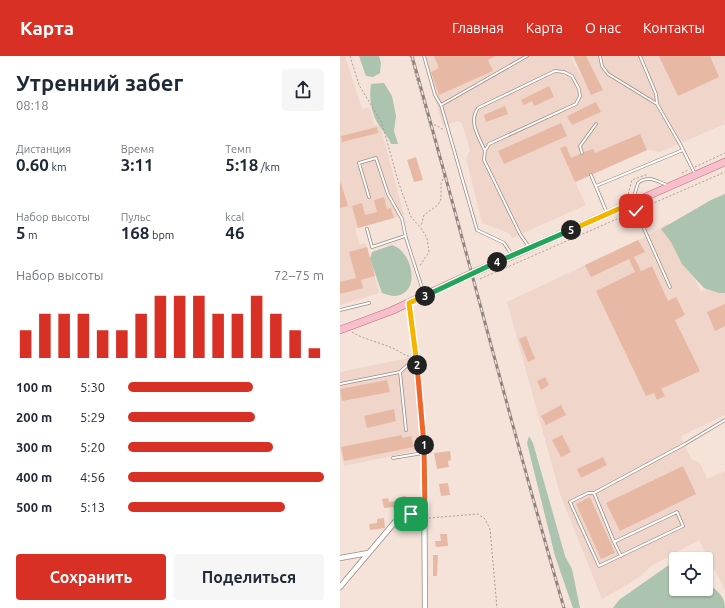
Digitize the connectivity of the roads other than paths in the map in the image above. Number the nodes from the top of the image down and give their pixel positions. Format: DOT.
graph roads {
  1 [pos="424,56"];
  2 [pos="527,56"];
  3 [pos="600,56"];
  4 [pos="640,56"];
  5 [pos="657,104"];
  6 [pos="441,105"];
  7 [pos="596,124"];
  8 [pos="683,150"];
  9 [pos="485,151"];
  10 [pos="582,153"];
  11 [pos="725,162"];
  12 [pos="591,175"];
  13 [pos="695,176"];
  14 [pos="596,186"];
  15 [pos="671,186"];
  16 [pos="369,197"];
  17 [pos="632,203"];
  18 [pos="607,214"];
  19 [pos="367,230"];
  20 [pos="405,236"];
  21 [pos="530,248"];
  22 [pos="512,256"];
  23 [pos="670,287"];
  24 [pos="425,296"];
  25 [pos="369,303"];
  26 [pos="409,303"];
  27 [pos="340,310"];
  28 [pos="343,329"];
  29 [pos="416,359"];
  30 [pos="400,372"];
  31 [pos="340,384"];
  32 [pos="725,420"];
  33 [pos="406,430"];
  34 [pos="424,453"];
  35 [pos="393,458"];
  36 [pos="594,493"];
  37 [pos="425,511"];
  38 [pos="614,542"];
  39 [pos="368,553"];
  40 [pos="621,556"];
  41 [pos="340,558"];
  42 [pos="340,587"];
  43 [pos="425,608"];
  1 -- 6 [label="lane"];
  2 -- 6 [label="lane"];
  3 -- 5 [label="lane"];
  4 -- 5 [label="lane"];
  5 -- 8 [label="lane"];
  6 -- 22 [label="lane"];
  7 -- 10 [label="lane"];
  8 -- 13 [label="lane"];
  8 -- 14 [label="lane"];
  9 -- 9 [label="lane"];
  9 -- 21 [label="lane"];
  11 -- 13 [label="main road"];
  12 -- 14 [label="lane"];
  13 -- 15 [label="main road"];
  14 -- 18 [label="lane"];
  15 -- 17 [label="main road"];
  15 -- 17 [label="lane"];
  16 -- 20 [label="lane"];
  17 -- 18 [label="main road"];
  17 -- 23 [label="lane"];
  18 -- 21 [label="main road"];
  19 -- 20 [label="lane"];
  20 -- 24 [label="lane"];
  21 -- 22 [label="main road"];
  22 -- 24 [label="main road"];
  24 -- 26 [label="main road"];
  25 -- 27 [label="lane"];
  26 -- 28 [label="main road"];
  26 -- 29 [label="street"];
  29 -- 30 [label="lane"];
  29 -- 34 [label="street"];
  30 -- 31 [label="lane"];
  30 -- 33 [label="lane"];
  32 -- 36 [label="lane"];
  34 -- 35 [label="lane"];
  34 -- 37 [label="street"];
  36 -- 38 [label="lane"];
  36 -- 40 [label="lane"];
  37 -- 39 [label="street"];
  37 -- 43 [label="street"];
  38 -- 40 [label="lane"];
  38 -- 40 [label="lane"];
  39 -- 41 [label="street"];
  39 -- 42 [label="street"];
}
